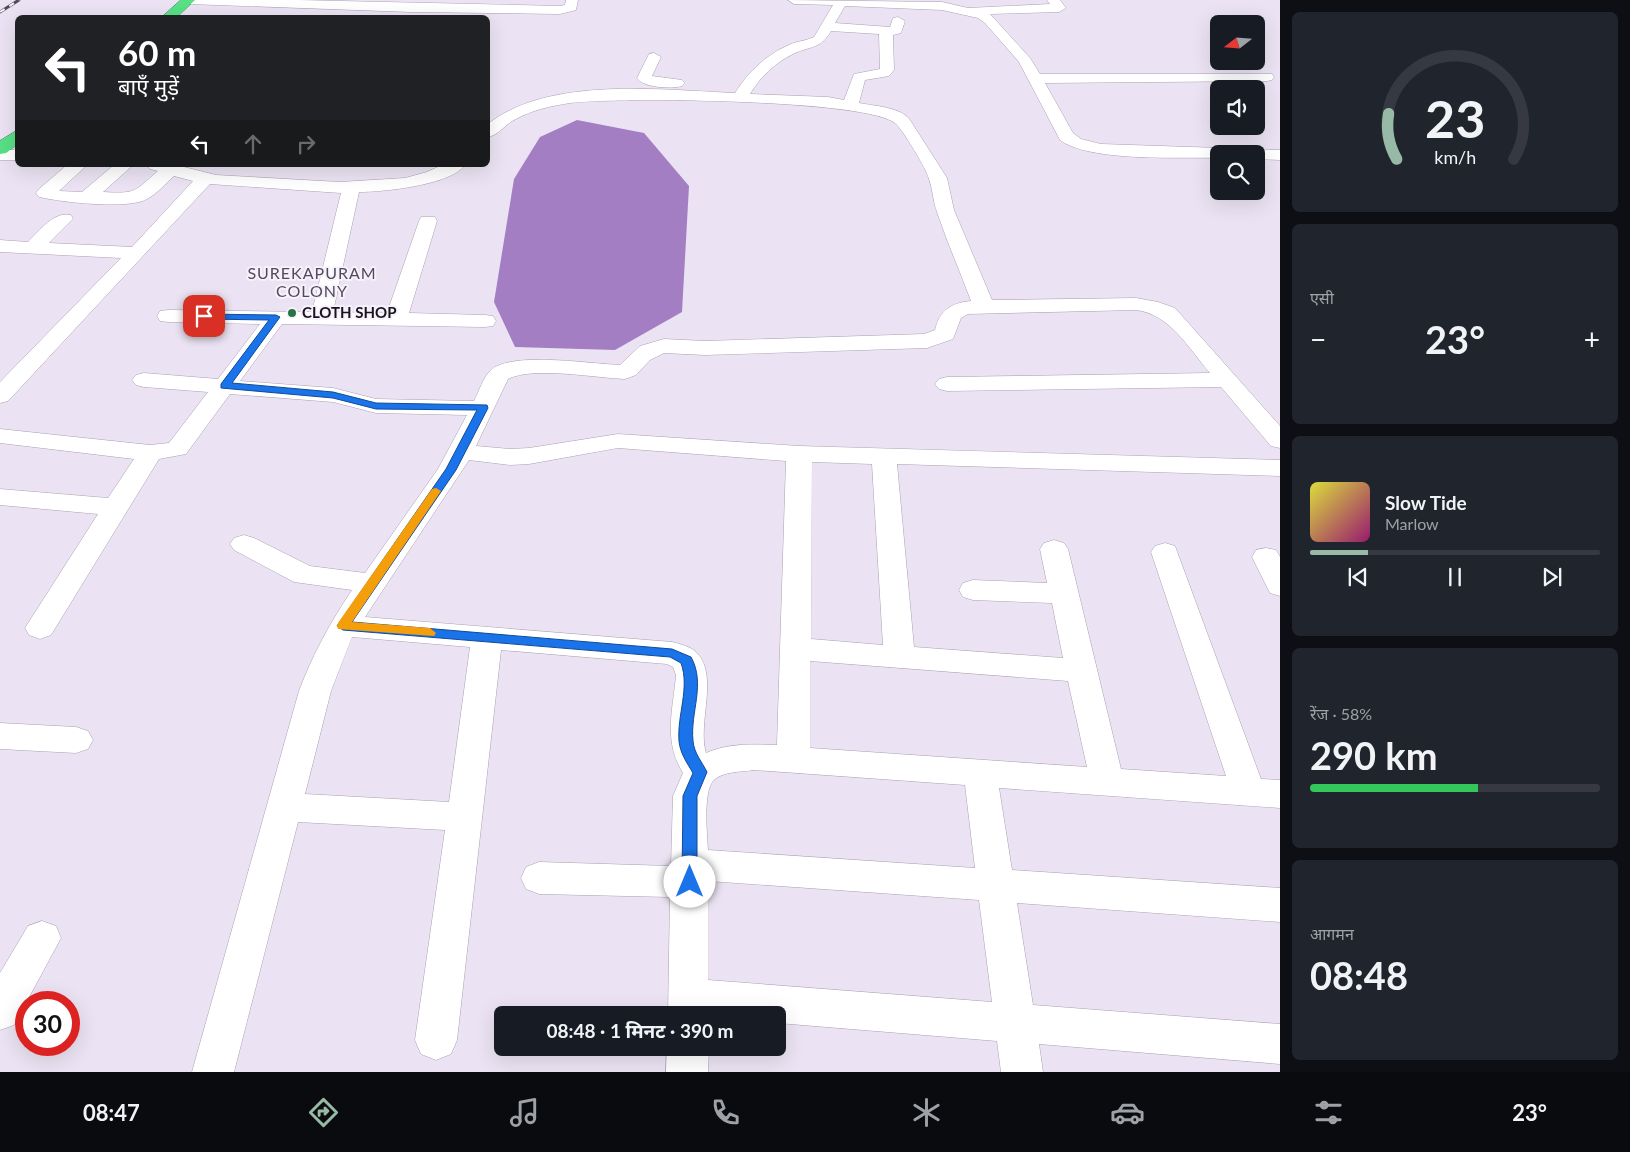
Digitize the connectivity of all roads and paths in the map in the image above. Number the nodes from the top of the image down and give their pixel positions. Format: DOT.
graph roads {
  1 [pos="189,0"];
  2 [pos="572,0"];
  3 [pos="794,0"];
  4 [pos="1053,0"];
  5 [pos="842,2"];
  6 [pos="909,3"];
  7 [pos="506,4"];
  8 [pos="410,8"];
  9 [pos="971,11"];
  10 [pos="171,15"];
  11 [pos="492,24"];
  12 [pos="826,27"];
  13 [pos="886,32"];
  14 [pos="654,57"];
  15 [pos="1267,77"];
  16 [pos="1035,79"];
  17 [pos="744,92"];
  18 [pos="850,106"];
  19 [pos="490,130"];
  20 [pos="15,137"];
  21 [pos="0,149"];
  22 [pos="1210,153"];
  23 [pos="1265,154"];
  24 [pos="0,155"];
  25 [pos="15,155"];
  26 [pos="1280,155"];
  27 [pos="76,167"];
  28 [pos="122,167"];
  29 [pos="164,167"];
  30 [pos="452,167"];
  31 [pos="206,178"];
  32 [pos="351,187"];
  33 [pos="87,197"];
  34 [pos="64,219"];
  35 [pos="428,221"];
  36 [pos="0,246"];
  37 [pos="32,248"];
  38 [pos="137,253"];
  39 [pos="984,306"];
  40 [pos="168,316"];
  41 [pos="276,317"];
  42 [pos="321,318"];
  43 [pos="396,319"];
  44 [pos="485,321"];
  45 [pos="144,380"];
  46 [pos="1227,380"];
  47 [pos="947,384"];
  48 [pos="225,386"];
  49 [pos="0,396"];
  50 [pos="483,408"];
  51 [pos="0,436"];
  52 [pos="1280,441"];
  53 [pos="462,452"];
  54 [pos="150,453"];
  55 [pos="799,454"];
  56 [pos="884,456"];
  57 [pos="1280,468"];
  58 [pos="0,497"];
  59 [pos="116,506"];
  60 [pos="244,544"];
  61 [pos="1054,549"];
  62 [pos="1165,552"];
  63 [pos="1266,557"];
  64 [pos="372,583"];
  65 [pos="1280,586"];
  66 [pos="973,590"];
  67 [pos="1064,594"];
  68 [pos="343,626"];
  69 [pos="40,628"];
  70 [pos="487,638"];
  71 [pos="795,649"];
  72 [pos="899,657"];
  73 [pos="1081,671"];
  74 [pos="0,736"];
  75 [pos="76,740"];
  76 [pos="793,760"];
  77 [pos="700,772"];
  78 [pos="980,773"];
  79 [pos="1107,782"];
  80 [pos="1264,793"];
  81 [pos="284,807"];
  82 [pos="464,817"];
  83 [pos="690,873"];
  84 [pos="539,878"];
  85 [pos="996,885"];
  86 [pos="1280,905"];
  87 [pos="42,938"];
  88 [pos="688,1006"];
  89 [pos="0,1011"];
  90 [pos="786,1011"];
  91 [pos="1016,1023"];
  92 [pos="436,1040"];
  93 [pos="1280,1044"];
  94 [pos="688,1056"];
  95 [pos="213,1072"];
  96 [pos="687,1072"];
  97 [pos="1022,1072"];
  1 -- 8 [label="street"];
  1 -- 10 [label="highway"];
  2 -- 7 [label="street"];
  3 -- 5 [label="street"];
  4 -- 9 [label="street"];
  5 -- 6 [label="street"];
  5 -- 12 [label="street"];
  6 -- 9 [label="street"];
  6 -- 13 [label="street"];
  7 -- 8 [label="street"];
  7 -- 11 [label="street"];
  9 -- 16 [label="street"];
  12 -- 13 [label="street"];
  12 -- 17 [label="street"];
  13 -- 18 [label="street"];
  14 -- 17 [label="street"];
  15 -- 16 [label="street"];
  16 -- 22 [label="street"];
  17 -- 18 [label="street"];
  17 -- 19 [label="street"];
  18 -- 39 [label="street"];
  20 -- 21 [label="highway"];
  23 -- 26 [label="street"];
  24 -- 25 [label="street"];
  27 -- 33 [label="street"];
  28 -- 33 [label="street"];
  29 -- 31 [label="street"];
  29 -- 33 [label="street"];
  30 -- 32 [label="street"];
  31 -- 32 [label="street"];
  31 -- 38 [label="street"];
  32 -- 42 [label="street"];
  34 -- 37 [label="street"];
  35 -- 43 [label="street"];
  36 -- 37 [label="street"];
  37 -- 38 [label="street"];
  38 -- 49 [label="street"];
  39 -- 46 [label="street"];
  39 -- 50 [label="street"];
  40 -- 41 [label="street"];
  41 -- 42 [label="street"];
  41 -- 48 [label="street"];
  42 -- 43 [label="street"];
  43 -- 44 [label="street"];
  45 -- 48 [label="street"];
  46 -- 47 [label="street"];
  46 -- 52 [label="street"];
  48 -- 50 [label="street"];
  48 -- 54 [label="street"];
  50 -- 53 [label="street"];
  51 -- 54 [label="street"];
  53 -- 55 [label="street"];
  53 -- 64 [label="street"];
  54 -- 59 [label="street"];
  55 -- 56 [label="street"];
  55 -- 71 [label="street"];
  56 -- 57 [label="street"];
  56 -- 72 [label="street"];
  58 -- 59 [label="street"];
  59 -- 69 [label="street"];
  60 -- 64 [label="street"];
  61 -- 67 [label="street"];
  62 -- 80 [label="street"];
  63 -- 65 [label="street"];
  64 -- 68 [label="street"];
  66 -- 67 [label="street"];
  67 -- 73 [label="street"];
  68 -- 70 [label="street"];
  68 -- 81 [label="street"];
  70 -- 77 [label="street"];
  70 -- 82 [label="street"];
  71 -- 72 [label="street"];
  71 -- 76 [label="street"];
  72 -- 73 [label="street"];
  73 -- 79 [label="street"];
  74 -- 75 [label="street"];
  76 -- 77 [label="street"];
  76 -- 78 [label="street"];
  77 -- 83 [label="street"];
  78 -- 79 [label="street"];
  78 -- 85 [label="street"];
  79 -- 80 [label="street"];
  81 -- 82 [label="street"];
  81 -- 95 [label="street"];
  82 -- 92 [label="street"];
  83 -- 84 [label="street"];
  83 -- 85 [label="street"];
  83 -- 88 [label="street"];
  85 -- 86 [label="street"];
  85 -- 91 [label="street"];
  87 -- 89 [label="street"];
  90 -- 91 [label="street"];
  91 -- 93 [label="street"];
  91 -- 97 [label="street"];
  94 -- 96 [label="street"];
}
